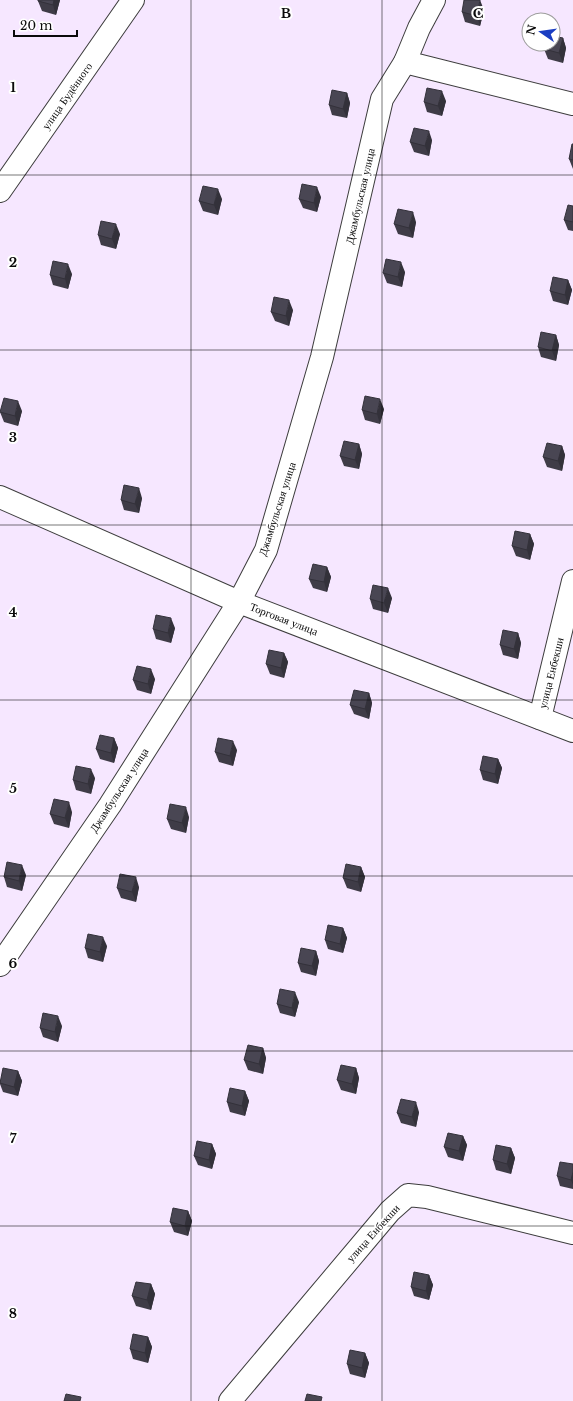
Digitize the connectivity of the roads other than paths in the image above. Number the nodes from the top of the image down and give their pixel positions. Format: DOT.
graph roads {
  1 [pos="133,0"];
  2 [pos="434,0"];
  3 [pos="405,62"];
  4 [pos="573,104"];
  5 [pos="0,191"];
  6 [pos="0,497"];
  7 [pos="573,581"];
  8 [pos="239,602"];
  9 [pos="540,718"];
  10 [pos="573,731"];
  11 [pos="0,965"];
  12 [pos="573,1233"];
  13 [pos="230,1401"];
  1 -- 5 [label="street, улица Будённого"];
  2 -- 3 [label="street, Джамбульская улица"];
  3 -- 4 [label="street"];
  3 -- 8 [label="street, Джамбульская улица"];
  6 -- 8 [label="street, Торговая улица"];
  7 -- 9 [label="street, улица Енбекши"];
  8 -- 9 [label="street, Торговая улица"];
  8 -- 11 [label="street, Джамбульская улица"];
  9 -- 10 [label="street, Торговая улица"];
  12 -- 13 [label="street, улица Енбекши"];
}
